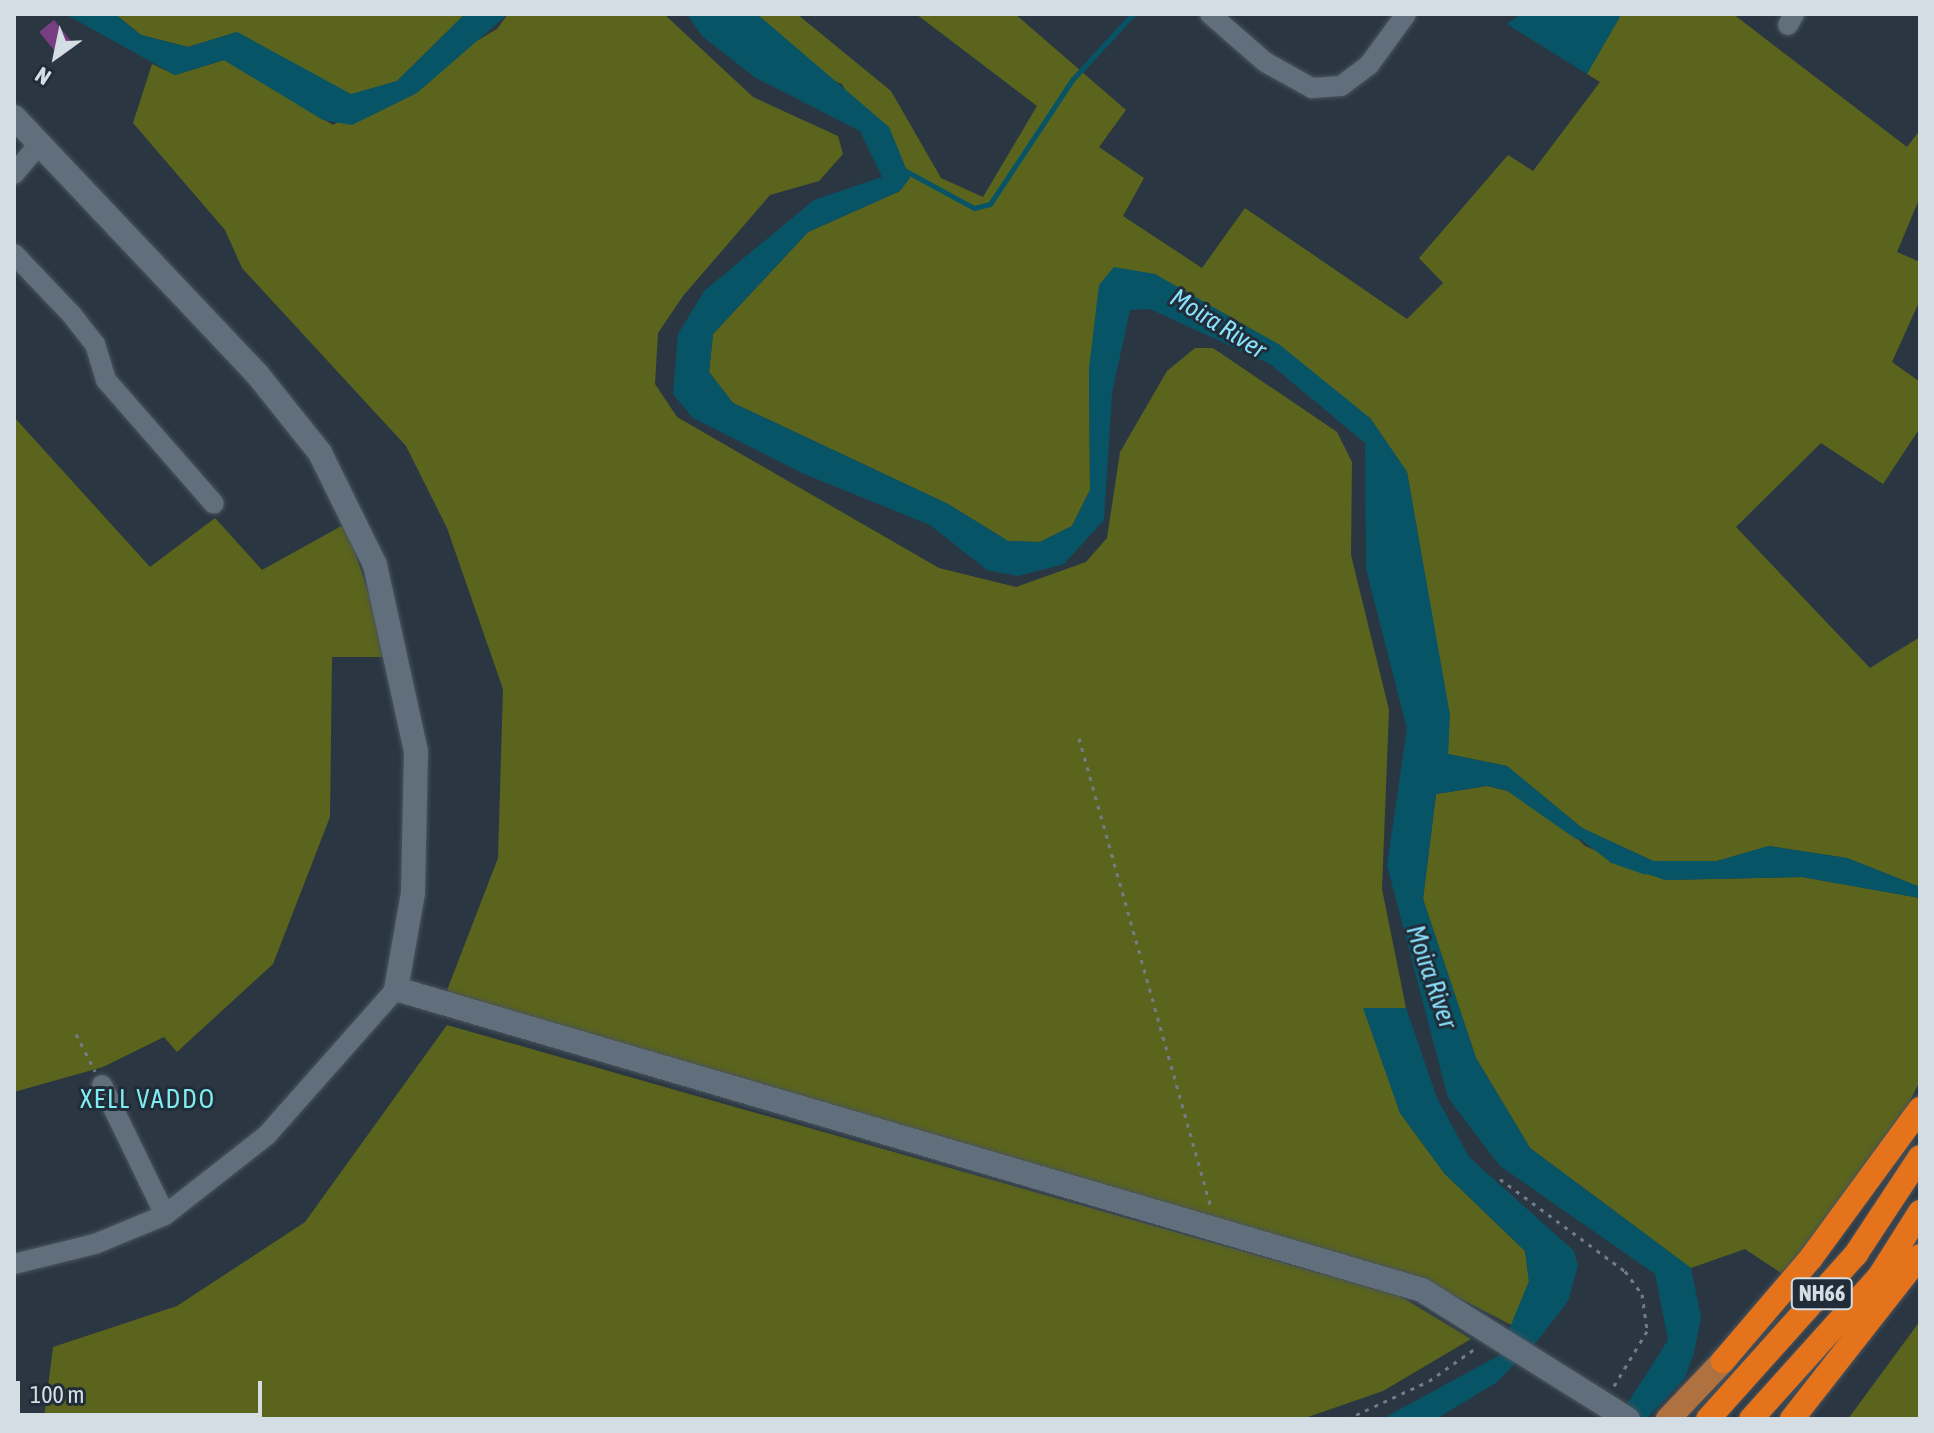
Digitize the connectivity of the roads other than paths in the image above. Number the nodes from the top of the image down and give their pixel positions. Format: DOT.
graph roads {
  1 [pos="1210,14"];
  2 [pos="1406,14"];
  3 [pos="14,117"];
  4 [pos="39,144"];
  5 [pos="14,174"];
  6 [pos="14,254"];
  7 [pos="214,504"];
  8 [pos="396,989"];
  9 [pos="102,1085"];
  10 [pos="1920,1109"];
  11 [pos="1920,1157"];
  12 [pos="1920,1212"];
  13 [pos="165,1215"];
  14 [pos="1920,1256"];
  15 [pos="14,1264"];
  16 [pos="1723,1361"];
  17 [pos="1615,1410"];
  18 [pos="1668,1419"];
  19 [pos="1708,1419"];
  20 [pos="1751,1419"];
  21 [pos="1792,1419"];
  1 -- 2 [label="street"];
  3 -- 4 [label="street"];
  4 -- 5 [label="street"];
  4 -- 8 [label="street"];
  6 -- 7 [label="street"];
  8 -- 13 [label="street"];
  8 -- 17 [label="street"];
  9 -- 13 [label="street"];
  10 -- 16 [label="highway"];
  11 -- 19 [label="highway, NH66"];
  12 -- 20 [label="highway, NH66"];
  13 -- 15 [label="street"];
  14 -- 21 [label="highway"];
  16 -- 18 [label="main road"];
}
